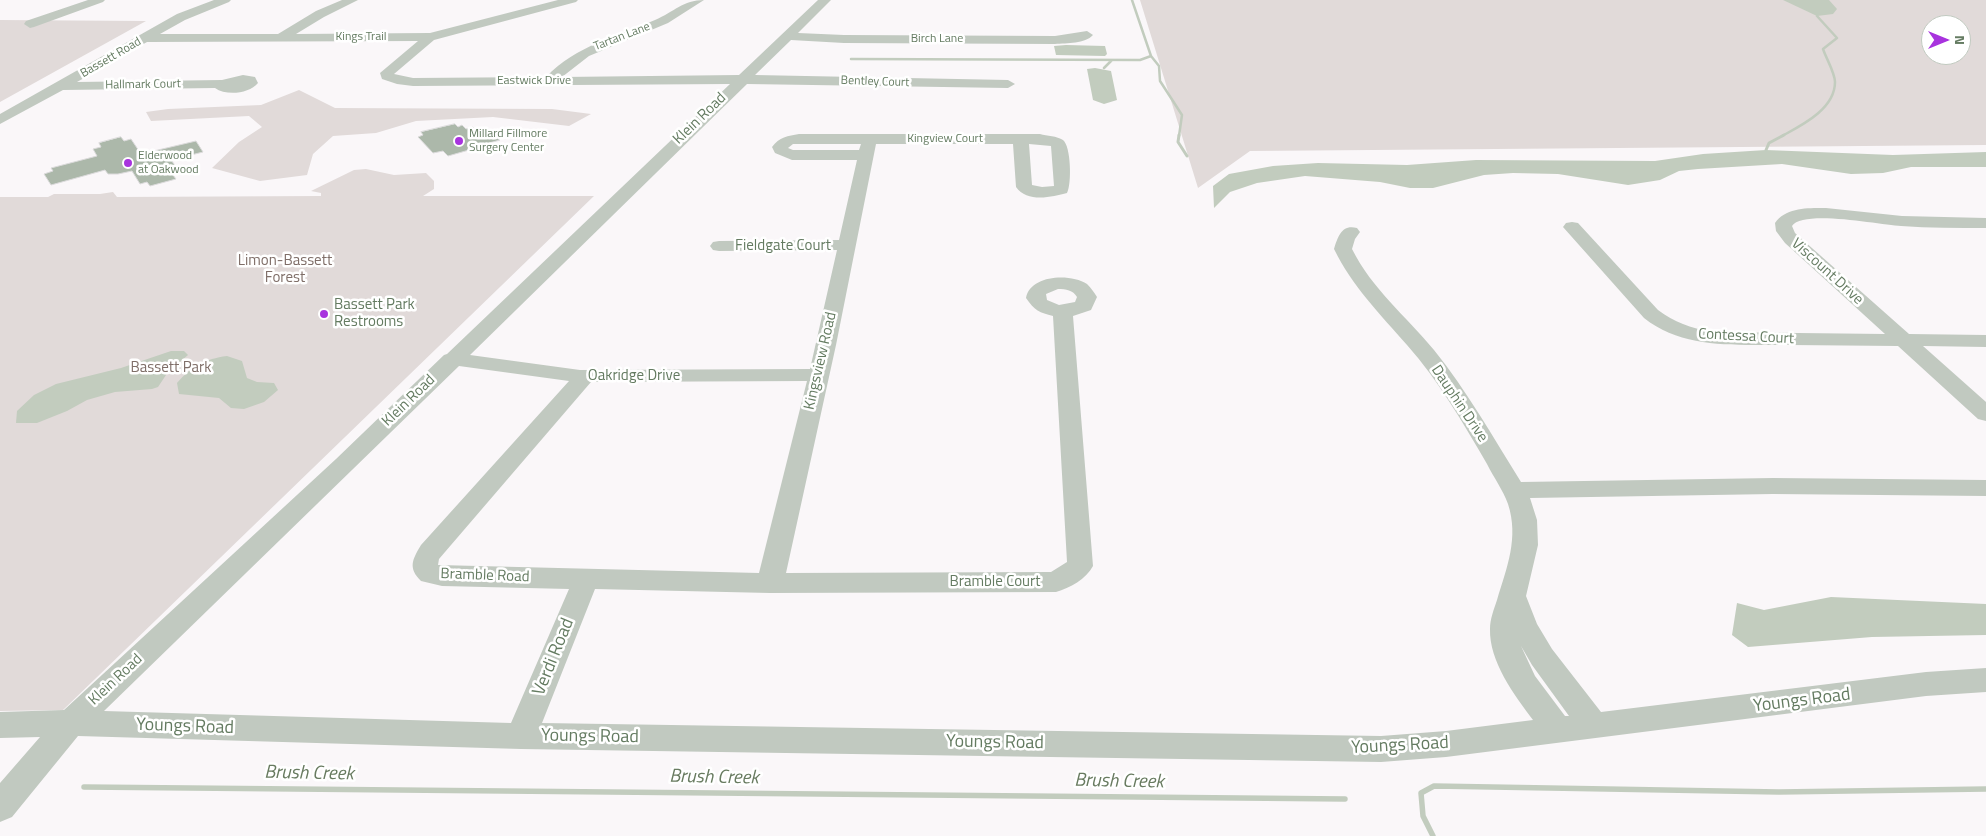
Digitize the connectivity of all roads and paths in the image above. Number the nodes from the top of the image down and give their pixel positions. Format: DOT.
graph roads {
  1 [pos="99,0"];
  2 [pos="225,0"];
  3 [pos="352,0"];
  4 [pos="572,0"];
  5 [pos="698,0"];
  6 [pos="825,0"];
  7 [pos="30,24"];
  8 [pos="1087,35"];
  9 [pos="786,36"];
  10 [pos="281,37"];
  11 [pos="430,37"];
  12 [pos="146,38"];
  13 [pos="741,79"];
  14 [pos="550,80"];
  15 [pos="223,84"];
  16 [pos="1008,84"];
  17 [pos="62,86"];
  18 [pos="0,120"];
  19 [pos="1021,139"];
  20 [pos="868,146"];
  21 [pos="1986,223"];
  22 [pos="1572,227"];
  23 [pos="1351,232"];
  24 [pos="719,246"];
  25 [pos="847,246"];
  26 [pos="1062,312"];
  27 [pos="1903,340"];
  28 [pos="1986,341"];
  29 [pos="451,360"];
  30 [pos="817,375"];
  31 [pos="585,376"];
  32 [pos="1986,414"];
  33 [pos="1986,488"];
  34 [pos="1513,490"];
  35 [pos="586,578"];
  36 [pos="770,583"];
  37 [pos="1512,596"];
  38 [pos="1986,680"];
  39 [pos="71,723"];
  40 [pos="0,725"];
  41 [pos="1594,726"];
  42 [pos="1558,730"];
  43 [pos="521,736"];
  44 [pos="0,807"];
  1 -- 7 [label="street"];
  2 -- 12 [label="street, Bassett Road"];
  3 -- 10 [label="street"];
  4 -- 11 [label="street, Kings Trail"];
  5 -- 14 [label="street, Tartan Lane"];
  6 -- 9 [label="street, Klein Road"];
  8 -- 9 [label="street, Birch Lane"];
  9 -- 13 [label="street, Klein Road"];
  10 -- 11 [label="street, Kings Trail"];
  10 -- 12 [label="street, Kings Trail"];
  11 -- 14 [label="street, Eastwick Drive"];
  12 -- 17 [label="street, Bassett Road"];
  13 -- 14 [label="street, Eastwick Drive"];
  13 -- 16 [label="street, Bentley Court"];
  13 -- 29 [label="street, Klein Road"];
  15 -- 17 [label="street, Hallmark Court"];
  17 -- 18 [label="street, Bassett Road"];
  19 -- 20 [label="street, Kingview Court"];
  20 -- 25 [label="street, Kingsview Road"];
  21 -- 27 [label="street, Viscount Drive"];
  22 -- 27 [label="street, Contessa Court"];
  23 -- 34 [label="street, Dauphin Drive"];
  24 -- 25 [label="street, Fieldgate Court"];
  25 -- 30 [label="street, Kingsview Road"];
  26 -- 36 [label="street, Bramble Court"];
  27 -- 28 [label="street, Contessa Court"];
  27 -- 32 [label="street, Viscount Drive"];
  29 -- 31 [label="street, Oakridge Drive"];
  29 -- 39 [label="street, Klein Road"];
  30 -- 31 [label="street, Oakridge Drive"];
  30 -- 36 [label="street, Kingsview Road"];
  31 -- 35 [label="street, Bramble Road"];
  33 -- 34 [label="street"];
  34 -- 37 [label="street, Dauphin Drive"];
  35 -- 36 [label="street, Bramble Road"];
  35 -- 43 [label="street, Verdi Road"];
  37 -- 41 [label="street"];
  37 -- 42 [label="street, Dauphin Drive"];
  38 -- 41 [label="street, Youngs Road"];
  39 -- 40 [label="street, Youngs Road"];
  39 -- 43 [label="street, Youngs Road"];
  39 -- 44 [label="street, Klein Road"];
  41 -- 42 [label="street, Youngs Road"];
  42 -- 43 [label="street, Youngs Road"];
}
